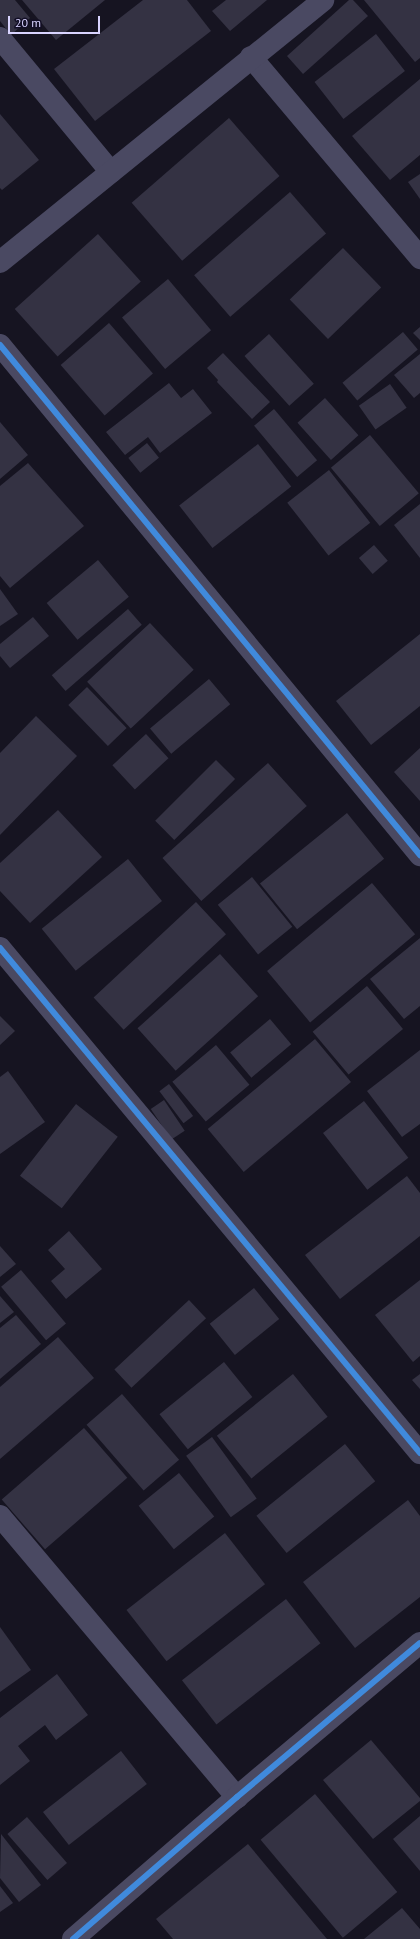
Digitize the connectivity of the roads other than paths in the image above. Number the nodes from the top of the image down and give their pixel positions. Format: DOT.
graph roads {
  1 [pos="323,0"];
  2 [pos="0,38"];
  3 [pos="251,57"];
  4 [pos="110,172"];
  5 [pos="420,258"];
  6 [pos="0,262"];
  7 [pos="0,344"];
  8 [pos="420,855"];
  9 [pos="0,948"];
  10 [pos="420,1453"];
  11 [pos="0,1516"];
  12 [pos="420,1643"];
  13 [pos="236,1798"];
  14 [pos="73,1939"];
  1 -- 3 [label="street"];
  2 -- 4 [label="street"];
  3 -- 4 [label="street"];
  3 -- 5 [label="street"];
  4 -- 6 [label="street"];
  7 -- 8 [label="street"];
  9 -- 10 [label="street"];
  11 -- 13 [label="street"];
  12 -- 13 [label="street"];
  13 -- 14 [label="street"];
}
